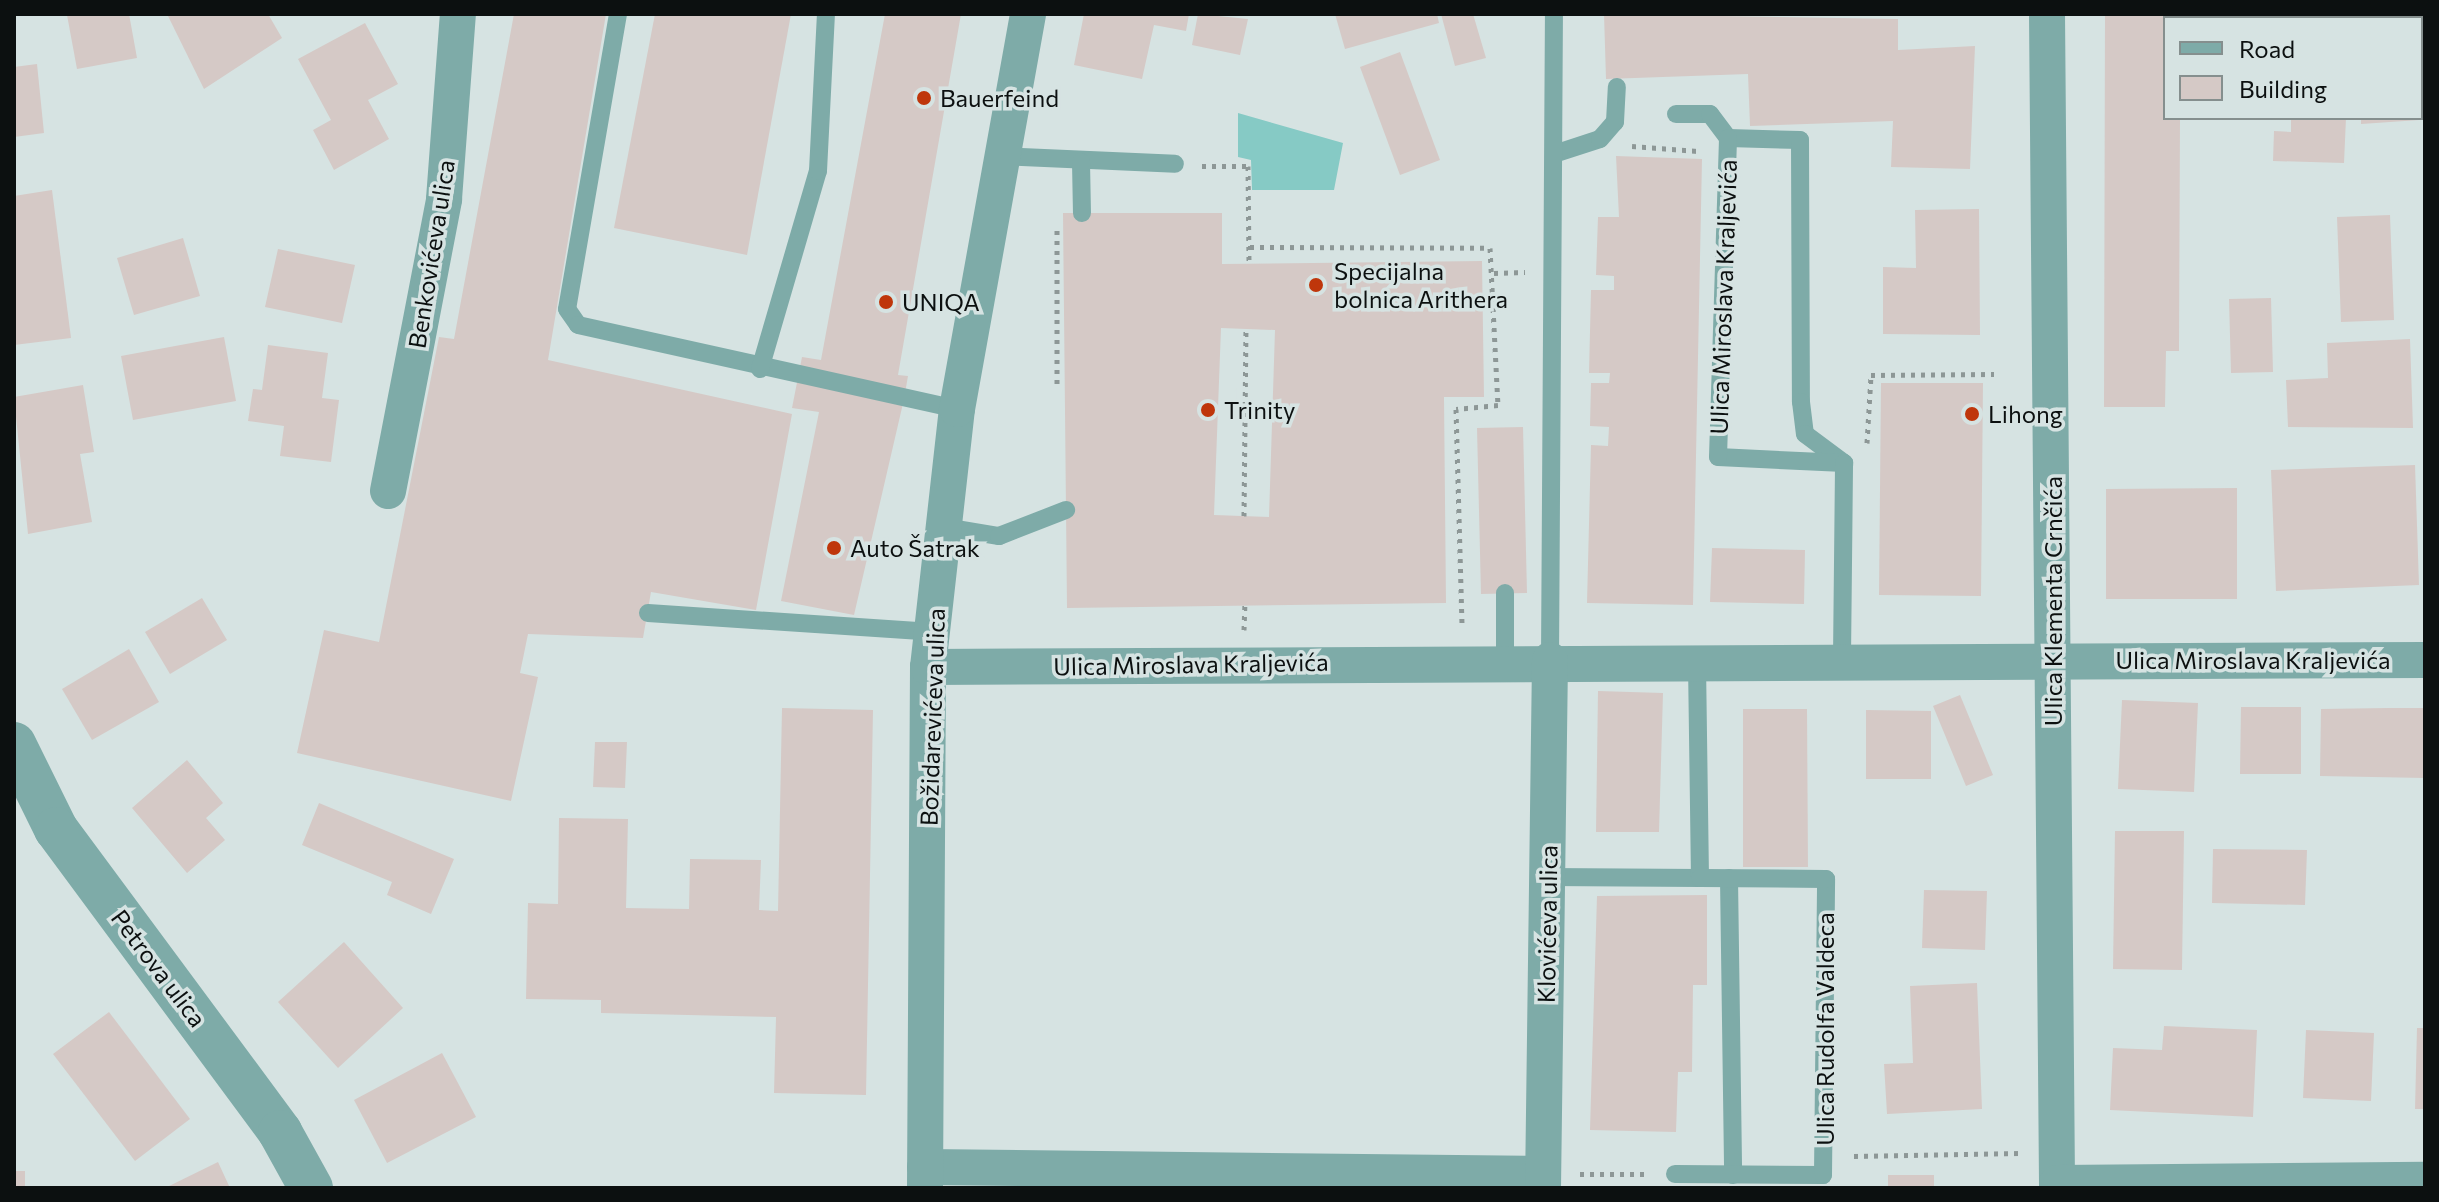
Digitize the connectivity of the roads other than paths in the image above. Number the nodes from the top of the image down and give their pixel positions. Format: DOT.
graph roads {
  1 [pos="458,14"];
  2 [pos="618,14"];
  3 [pos="826,14"];
  4 [pos="1028,14"];
  5 [pos="1554,14"];
  6 [pos="2047,14"];
  7 [pos="1617,87"];
  8 [pos="1676,114"];
  9 [pos="1728,145"];
  10 [pos="1554,154"];
  11 [pos="1002,156"];
  12 [pos="1081,162"];
  13 [pos="1175,164"];
  14 [pos="1082,213"];
  15 [pos="760,369"];
  16 [pos="957,409"];
  17 [pos="1844,463"];
  18 [pos="388,491"];
  19 [pos="1066,510"];
  20 [pos="944,527"];
  21 [pos="1505,593"];
  22 [pos="648,613"];
  23 [pos="930,650"];
  24 [pos="1842,658"];
  25 [pos="1550,660"];
  26 [pos="2053,660"];
  27 [pos="2425,660"];
  28 [pos="1505,662"];
  29 [pos="1697,663"];
  30 [pos="14,744"];
  31 [pos="1548,877"];
  32 [pos="1700,878"];
  33 [pos="1729,878"];
  34 [pos="1675,1174"];
  35 [pos="1733,1175"];
  36 [pos="2057,1175"];
  37 [pos="925,1178"];
  38 [pos="2425,1180"];
  39 [pos="1543,1181"];
  40 [pos="311,1188"];
  1 -- 18 [label="street, Benkovićeva ulica"];
  2 -- 15 [label="lane"];
  3 -- 15 [label="lane"];
  4 -- 11 [label="street, Božidarevićeva ulica"];
  5 -- 10 [label="lane"];
  6 -- 26 [label="street, Ulica Klementa Crnčića"];
  7 -- 10 [label="lane"];
  8 -- 9 [label="lane"];
  9 -- 17 [label="lane, Ulica Miroslava Kraljevića"];
  9 -- 17 [label="lane, Ulica Miroslava Kraljevića"];
  10 -- 25 [label="lane"];
  11 -- 12 [label="lane"];
  11 -- 16 [label="street, Božidarevićeva ulica"];
  12 -- 13 [label="lane"];
  12 -- 14 [label="lane"];
  15 -- 16 [label="lane"];
  16 -- 20 [label="street, Božidarevićeva ulica"];
  17 -- 24 [label="lane"];
  19 -- 20 [label="lane"];
  20 -- 23 [label="street, Božidarevićeva ulica"];
  21 -- 28 [label="lane"];
  22 -- 23 [label="lane"];
  23 -- 28 [label="street, Ulica Miroslava Kraljevića"];
  23 -- 37 [label="street, Božidarevićeva ulica"];
  24 -- 26 [label="street, Ulica Miroslava Kraljevića"];
  24 -- 29 [label="street, Ulica Miroslava Kraljevića"];
  25 -- 28 [label="street, Ulica Miroslava Kraljevića"];
  25 -- 29 [label="street, Ulica Miroslava Kraljevića"];
  25 -- 31 [label="street, Klovićeva ulica"];
  26 -- 27 [label="street, Ulica Miroslava Kraljevića"];
  26 -- 36 [label="street, Ulica Klementa Crnčića"];
  29 -- 32 [label="lane"];
  30 -- 40 [label="street, Petrova ulica"];
  31 -- 32 [label="lane, Ulica Rudolfa Valdeca"];
  31 -- 39 [label="street, Klovićeva ulica"];
  32 -- 33 [label="lane, Ulica Rudolfa Valdeca"];
  33 -- 35 [label="lane"];
  33 -- 35 [label="lane, Ulica Rudolfa Valdeca"];
  34 -- 35 [label="lane, Ulica Rudolfa Valdeca"];
  36 -- 38 [label="street"];
  37 -- 39 [label="street"];
}
